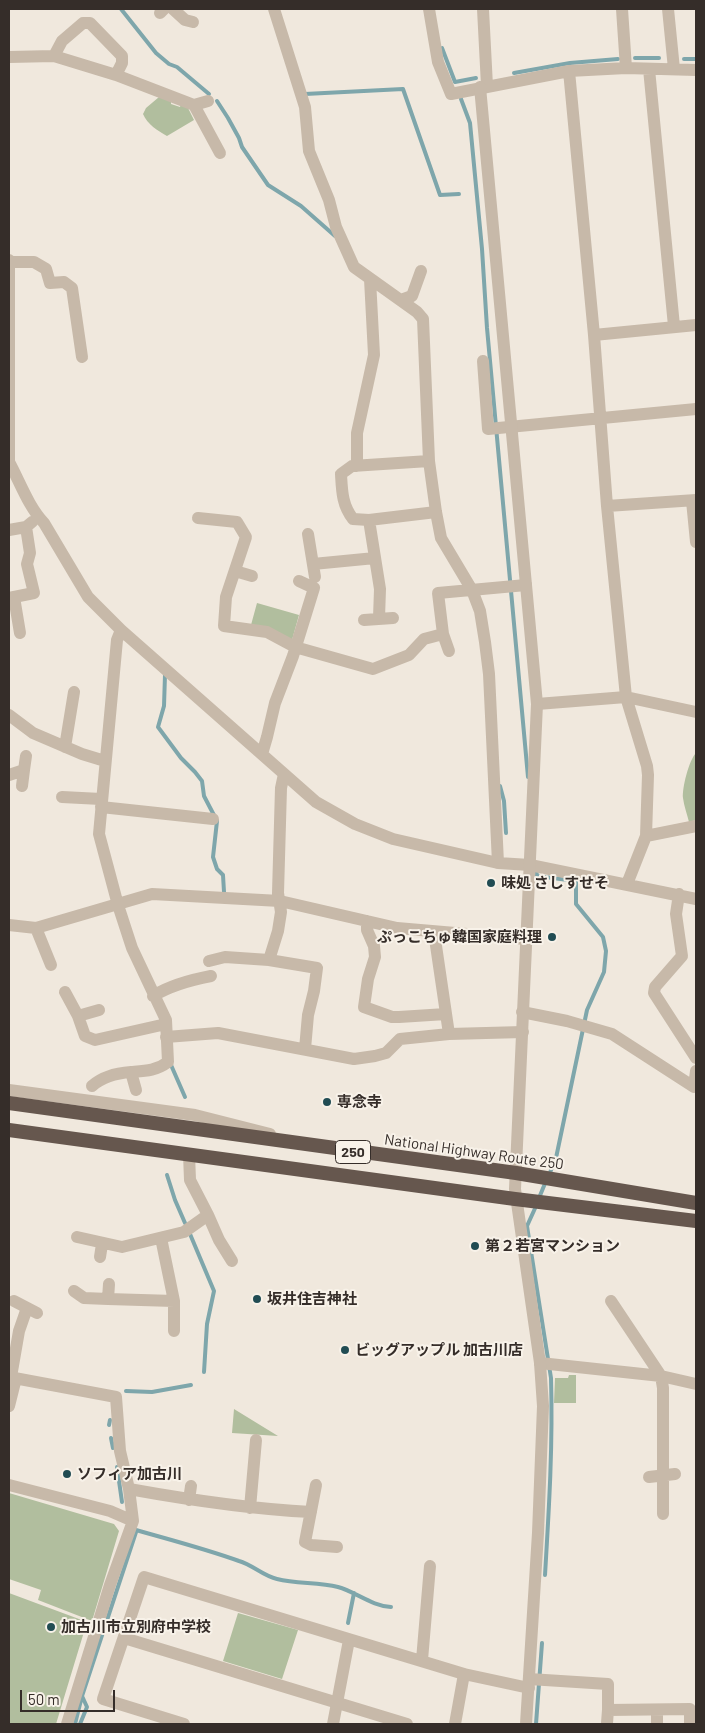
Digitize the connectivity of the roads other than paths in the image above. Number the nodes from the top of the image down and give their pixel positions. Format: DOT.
graph roads {
  1 [pos="173,9"];
  2 [pos="274,9"];
  3 [pos="429,9"];
  4 [pos="483,9"];
  5 [pos="622,9"];
  6 [pos="672,11"];
  7 [pos="193,22"];
  8 [pos="54,56"];
  9 [pos="9,57"];
  10 [pos="626,68"];
  11 [pos="649,69"];
  12 [pos="674,69"];
  13 [pos="696,70"];
  14 [pos="569,71"];
  15 [pos="116,75"];
  16 [pos="483,87"];
  17 [pos="208,101"];
  18 [pos="194,105"];
  19 [pos="220,153"];
  20 [pos="9,261"];
  21 [pos="421,271"];
  22 [pos="370,279"];
  23 [pos="401,300"];
  24 [pos="696,325"];
  25 [pos="674,326"];
  26 [pos="594,335"];
  27 [pos="82,357"];
  28 [pos="483,362"];
  29 [pos="696,409"];
  30 [pos="600,418"];
  31 [pos="512,426"];
  32 [pos="429,461"];
  33 [pos="9,462"];
  34 [pos="357,466"];
  35 [pos="13,478"];
  36 [pos="694,500"];
  37 [pos="607,506"];
  38 [pos="436,512"];
  39 [pos="38,517"];
  40 [pos="198,518"];
  41 [pos="369,520"];
  42 [pos="26,527"];
  43 [pos="9,530"];
  44 [pos="308,534"];
  45 [pos="696,542"];
  46 [pos="375,558"];
  47 [pos="313,564"];
  48 [pos="235,571"];
  49 [pos="252,576"];
  50 [pos="315,577"];
  51 [pos="299,581"];
  52 [pos="526,585"];
  53 [pos="472,590"];
  54 [pos="12,598"];
  55 [pos="379,618"];
  56 [pos="393,618"];
  57 [pos="364,620"];
  58 [pos="120,630"];
  59 [pos="20,633"];
  60 [pos="443,634"];
  61 [pos="295,647"];
  62 [pos="449,651"];
  63 [pos="74,692"];
  64 [pos="626,697"];
  65 [pos="537,704"];
  66 [pos="696,712"];
  67 [pos="9,715"];
  68 [pos="65,747"];
  69 [pos="262,754"];
  70 [pos="26,756"];
  71 [pos="105,761"];
  72 [pos="24,770"];
  73 [pos="9,774"];
  74 [pos="284,774"];
  75 [pos="22,786"];
  76 [pos="62,797"];
  77 [pos="101,803"];
  78 [pos="213,819"];
  79 [pos="696,826"];
  80 [pos="646,836"];
  81 [pos="498,863"];
  82 [pos="530,865"];
  83 [pos="627,884"];
  84 [pos="679,894"];
  85 [pos="696,899"];
  86 [pos="280,901"];
  87 [pos="118,905"];
  88 [pos="367,921"];
  89 [pos="9,925"];
  90 [pos="36,928"];
  91 [pos="434,932"];
  92 [pos="525,940"];
  93 [pos="269,960"];
  94 [pos="209,961"];
  95 [pos="51,965"];
  96 [pos="211,976"];
  97 [pos="65,992"];
  98 [pos="154,996"];
  99 [pos="99,1010"];
  100 [pos="522,1012"];
  101 [pos="446,1014"];
  102 [pos="78,1016"];
  103 [pos="166,1024"];
  104 [pos="523,1032"];
  105 [pos="448,1034"];
  106 [pos="166,1037"];
  107 [pos="305,1049"];
  108 [pos="696,1058"];
  109 [pos="696,1071"];
  110 [pos="131,1072"];
  111 [pos="92,1086"];
  112 [pos="9,1090"];
  113 [pos="136,1090"];
  114 [pos="9,1104"];
  115 [pos="9,1130"];
  116 [pos="325,1148"];
  117 [pos="189,1154"];
  118 [pos="516,1173"];
  119 [pos="516,1199"];
  120 [pos="696,1203"];
  121 [pos="208,1215"];
  122 [pos="656,1215"];
  123 [pos="696,1221"];
  124 [pos="696,1228"];
  125 [pos="77,1238"];
  126 [pos="161,1238"];
  127 [pos="102,1244"];
  128 [pos="100,1257"];
  129 [pos="232,1261"];
  130 [pos="109,1284"];
  131 [pos="74,1292"];
  132 [pos="108,1299"];
  133 [pos="14,1301"];
  134 [pos="174,1301"];
  135 [pos="611,1301"];
  136 [pos="174,1330"];
  137 [pos="540,1364"];
  138 [pos="661,1376"];
  139 [pos="12,1377"];
  140 [pos="696,1384"];
  141 [pos="9,1406"];
  142 [pos="256,1440"];
  143 [pos="669,1475"];
  144 [pos="649,1477"];
  145 [pos="9,1485"];
  146 [pos="316,1485"];
  147 [pos="191,1486"];
  148 [pos="129,1489"];
  149 [pos="189,1500"];
  150 [pos="250,1508"];
  151 [pos="310,1512"];
  152 [pos="663,1514"];
  153 [pos="133,1521"];
  154 [pos="337,1547"];
  155 [pos="430,1566"];
  156 [pos="124,1638"];
  157 [pos="349,1640"];
  158 [pos="422,1660"];
  159 [pos="464,1674"];
  160 [pos="529,1683"];
  161 [pos="337,1703"];
  162 [pos="608,1710"];
  163 [pos="657,1710"];
  164 [pos="607,1723"];
  165 [pos="67,1724"];
  166 [pos="184,1724"];
  167 [pos="333,1724"];
  168 [pos="407,1724"];
  169 [pos="455,1724"];
  170 [pos="526,1724"];
  171 [pos="657,1724"];
  172 [pos="690,1724"];
  1 -- 7 [label="street"];
  2 -- 22 [label="street"];
  3 -- 16 [label="street"];
  4 -- 16 [label="street"];
  5 -- 10 [label="street"];
  6 -- 12 [label="street"];
  8 -- 9 [label="street"];
  8 -- 15 [label="street"];
  8 -- 15 [label="street"];
  10 -- 11 [label="street"];
  10 -- 14 [label="street"];
  11 -- 12 [label="street"];
  11 -- 25 [label="street"];
  12 -- 13 [label="street"];
  14 -- 16 [label="street"];
  14 -- 26 [label="street"];
  15 -- 18 [label="street"];
  16 -- 31 [label="street"];
  17 -- 18 [label="street"];
  18 -- 19 [label="street"];
  20 -- 27 [label="street"];
  20 -- 33 [label="street"];
  21 -- 23 [label="street"];
  22 -- 23 [label="street"];
  22 -- 34 [label="street"];
  23 -- 32 [label="street"];
  24 -- 25 [label="street"];
  25 -- 26 [label="street"];
  26 -- 30 [label="street"];
  28 -- 31 [label="street"];
  29 -- 30 [label="street"];
  30 -- 31 [label="street"];
  30 -- 37 [label="street"];
  31 -- 52 [label="street"];
  32 -- 34 [label="street"];
  32 -- 38 [label="street"];
  33 -- 35 [label="street"];
  34 -- 41 [label="street"];
  35 -- 39 [label="street"];
  36 -- 37 [label="street"];
  36 -- 45 [label="street"];
  37 -- 64 [label="street"];
  38 -- 41 [label="street"];
  38 -- 53 [label="street"];
  39 -- 42 [label="street"];
  39 -- 58 [label="street"];
  40 -- 48 [label="street"];
  41 -- 46 [label="street"];
  42 -- 43 [label="street"];
  42 -- 54 [label="street"];
  44 -- 47 [label="street"];
  46 -- 47 [label="street"];
  46 -- 55 [label="street"];
  47 -- 50 [label="street"];
  48 -- 49 [label="street"];
  48 -- 61 [label="street"];
  51 -- 61 [label="street"];
  52 -- 53 [label="street"];
  52 -- 65 [label="street"];
  53 -- 60 [label="street"];
  53 -- 81 [label="street"];
  54 -- 59 [label="street"];
  55 -- 56 [label="street"];
  55 -- 57 [label="street"];
  58 -- 69 [label="street"];
  58 -- 71 [label="street"];
  60 -- 61 [label="street"];
  60 -- 62 [label="street"];
  61 -- 69 [label="street"];
  63 -- 68 [label="street"];
  64 -- 65 [label="street"];
  64 -- 66 [label="street"];
  64 -- 80 [label="street"];
  65 -- 82 [label="street"];
  67 -- 68 [label="street"];
  68 -- 71 [label="street"];
  69 -- 74 [label="street"];
  70 -- 72 [label="street"];
  71 -- 77 [label="street"];
  72 -- 73 [label="street"];
  72 -- 75 [label="street"];
  74 -- 81 [label="street"];
  74 -- 86 [label="street"];
  76 -- 77 [label="street"];
  77 -- 78 [label="street"];
  77 -- 87 [label="street"];
  79 -- 80 [label="street"];
  80 -- 83 [label="street"];
  81 -- 82 [label="street"];
  82 -- 83 [label="street"];
  82 -- 92 [label="street"];
  83 -- 84 [label="street"];
  84 -- 85 [label="street"];
  84 -- 108 [label="street"];
  86 -- 87 [label="street"];
  86 -- 88 [label="street"];
  86 -- 93 [label="street"];
  87 -- 90 [label="street"];
  87 -- 98 [label="street"];
  88 -- 91 [label="street"];
  88 -- 101 [label="street"];
  89 -- 90 [label="street"];
  90 -- 95 [label="street"];
  91 -- 92 [label="street"];
  91 -- 101 [label="street"];
  92 -- 100 [label="street"];
  93 -- 94 [label="street"];
  93 -- 107 [label="street"];
  96 -- 98 [label="street"];
  97 -- 102 [label="street"];
  98 -- 103 [label="street"];
  99 -- 102 [label="street"];
  100 -- 104 [label="street"];
  100 -- 109 [label="street"];
  101 -- 105 [label="street"];
  102 -- 103 [label="street"];
  103 -- 106 [label="street"];
  104 -- 105 [label="street"];
  104 -- 118 [label="street"];
  105 -- 107 [label="street"];
  106 -- 107 [label="street"];
  106 -- 110 [label="street"];
  110 -- 111 [label="street"];
  110 -- 113 [label="street"];
  112 -- 116 [label="street"];
  114 -- 116 [label="highway, National Highway Route 250 / 250"];
  115 -- 117 [label="highway, 250"];
  116 -- 118 [label="highway, National Highway Route 250 / 250"];
  117 -- 119 [label="highway, 250"];
  117 -- 121 [label="street"];
  118 -- 119 [label="street"];
  118 -- 120 [label="highway, National Highway Route 250 / 250"];
  119 -- 122 [label="highway, 250"];
  119 -- 137 [label="street"];
  121 -- 126 [label="street"];
  121 -- 129 [label="street"];
  122 -- 123 [label="highway, 250"];
  122 -- 124 [label="highway, 250"];
  125 -- 127 [label="street"];
  126 -- 127 [label="street"];
  126 -- 134 [label="street"];
  127 -- 128 [label="street"];
  130 -- 132 [label="street"];
  131 -- 132 [label="street"];
  132 -- 134 [label="street"];
  133 -- 139 [label="street"];
  134 -- 136 [label="street"];
  135 -- 138 [label="street"];
  137 -- 138 [label="street"];
  137 -- 160 [label="street"];
  138 -- 140 [label="street"];
  138 -- 143 [label="street"];
  139 -- 141 [label="street"];
  139 -- 148 [label="street"];
  142 -- 150 [label="street"];
  143 -- 144 [label="street"];
  143 -- 152 [label="street"];
  145 -- 153 [label="street"];
  146 -- 151 [label="street"];
  147 -- 149 [label="street"];
  148 -- 149 [label="street"];
  148 -- 153 [label="street"];
  149 -- 150 [label="street"];
  150 -- 151 [label="street"];
  151 -- 154 [label="street"];
  153 -- 165 [label="street"];
  155 -- 158 [label="street"];
  156 -- 157 [label="street"];
  156 -- 161 [label="street"];
  156 -- 166 [label="street"];
  157 -- 158 [label="street"];
  157 -- 161 [label="street"];
  158 -- 159 [label="street"];
  159 -- 160 [label="street"];
  159 -- 169 [label="street"];
  160 -- 162 [label="street"];
  160 -- 170 [label="street"];
  161 -- 167 [label="street"];
  161 -- 168 [label="street"];
  162 -- 163 [label="street"];
  162 -- 164 [label="street"];
  163 -- 171 [label="street"];
  163 -- 172 [label="street"];
}
